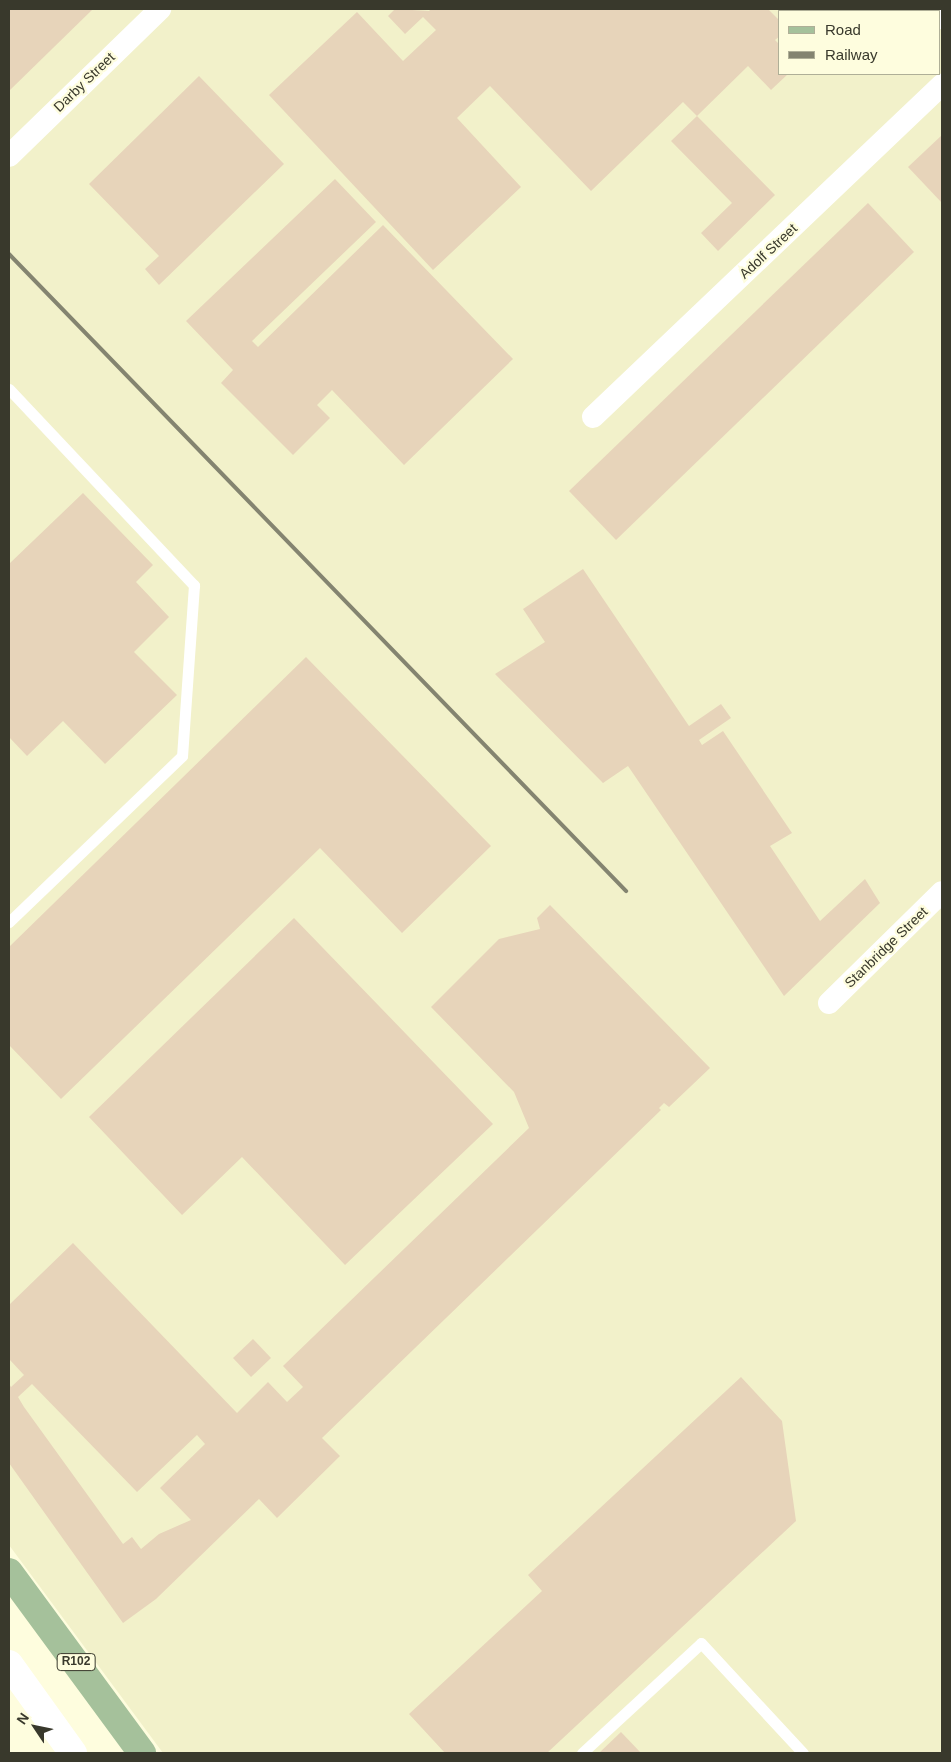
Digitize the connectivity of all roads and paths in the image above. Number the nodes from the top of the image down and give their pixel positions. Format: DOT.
graph roads {
  1 [pos="160,9"];
  2 [pos="942,85"];
  3 [pos="9,156"];
  4 [pos="9,390"];
  5 [pos="593,417"];
  6 [pos="942,892"];
  7 [pos="9,922"];
  8 [pos="829,1003"];
  9 [pos="9,1572"];
  10 [pos="9,1664"];
  11 [pos="73,1753"];
  12 [pos="142,1753"];
  13 [pos="582,1753"];
  14 [pos="803,1753"];
  1 -- 3 [label="street, Darby Street"];
  2 -- 5 [label="street, Adolf Street"];
  4 -- 7 [label="lane"];
  6 -- 8 [label="street, Stanbridge Street"];
  9 -- 12 [label="main road, R102"];
  10 -- 11 [label="main road"];
  13 -- 14 [label="lane"];
}
